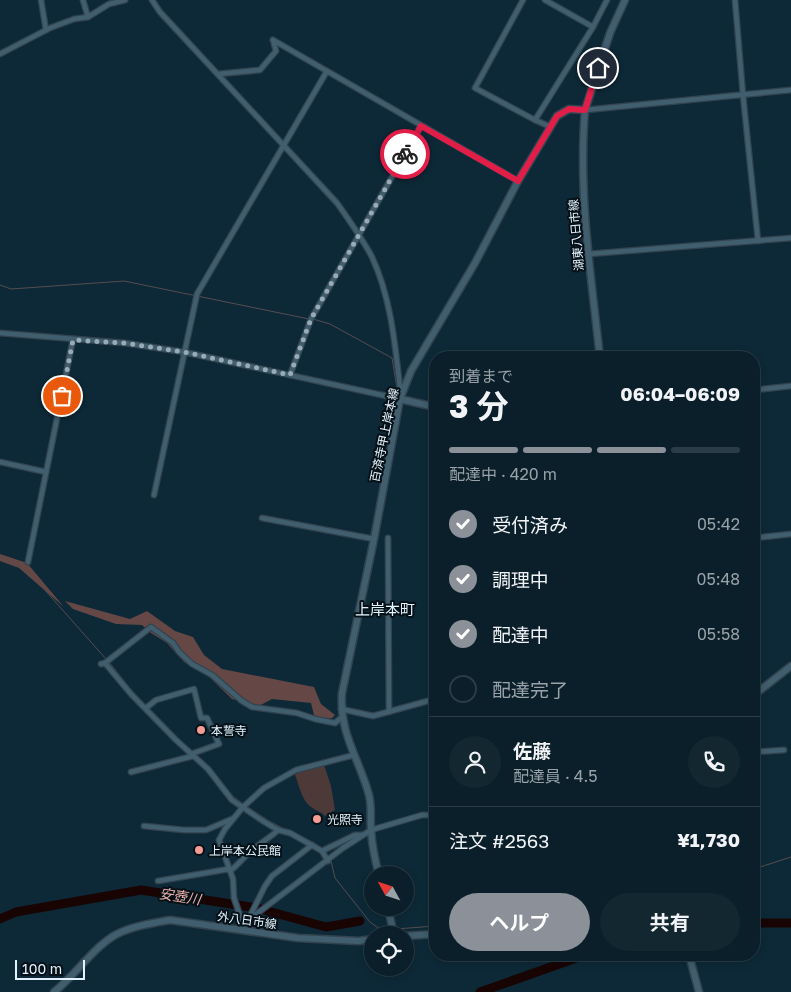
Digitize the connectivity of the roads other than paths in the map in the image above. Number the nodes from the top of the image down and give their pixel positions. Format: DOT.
graph roads {
  1 [pos="41,0"];
  2 [pos="83,0"];
  3 [pos="125,0"];
  4 [pos="152,0"];
  5 [pos="523,0"];
  6 [pos="545,0"];
  7 [pos="607,0"];
  8 [pos="625,0"];
  9 [pos="735,0"];
  10 [pos="88,17"];
  11 [pos="593,26"];
  12 [pos="46,30"];
  13 [pos="0,54"];
  14 [pos="327,71"];
  15 [pos="218,74"];
  16 [pos="791,90"];
  17 [pos="743,95"];
  18 [pos="585,110"];
  19 [pos="535,120"];
  20 [pos="421,126"];
  21 [pos="550,127"];
  22 [pos="284,146"];
  23 [pos="518,181"];
  24 [pos="360,236"];
  25 [pos="791,238"];
  26 [pos="758,241"];
  27 [pos="588,254"];
  28 [pos="0,332"];
  29 [pos="73,340"];
  30 [pos="599,351"];
  31 [pos="184,352"];
  32 [pos="290,375"];
  33 [pos="791,386"];
  34 [pos="760,389"];
  35 [pos="400,399"];
  36 [pos="429,406"];
  37 [pos="0,462"];
  38 [pos="46,472"];
  39 [pos="154,495"];
  40 [pos="262,518"];
  41 [pos="791,534"];
  42 [pos="760,537"];
  43 [pos="388,538"];
  44 [pos="374,539"];
  45 [pos="28,562"];
  46 [pos="791,666"];
  47 [pos="760,690"];
  48 [pos="429,701"];
  49 [pos="146,708"];
  50 [pos="341,709"];
  51 [pos="389,712"];
  52 [pos="342,718"];
  53 [pos="784,750"];
  54 [pos="760,752"];
  55 [pos="192,755"];
  56 [pos="354,755"];
  57 [pos="131,772"];
  58 [pos="243,807"];
  59 [pos="429,815"];
  60 [pos="233,819"];
  61 [pos="144,826"];
  62 [pos="278,830"];
  63 [pos="371,830"];
  64 [pos="362,836"];
  65 [pos="312,845"];
  66 [pos="322,852"];
  67 [pos="328,861"];
  68 [pos="376,866"];
  69 [pos="230,870"];
  70 [pos="158,880"];
  71 [pos="246,926"];
  72 [pos="429,934"];
  73 [pos="414,935"];
  74 [pos="364,940"];
  75 [pos="691,961"];
  76 [pos="54,992"];
  77 [pos="699,992"];
  1 -- 12 [label="street"];
  2 -- 10 [label="street"];
  3 -- 10 [label="street"];
  4 -- 15 [label="street"];
  5 -- 19 [label="street"];
  6 -- 11 [label="street"];
  7 -- 11 [label="street"];
  8 -- 18 [label="main road"];
  9 -- 17 [label="street"];
  10 -- 12 [label="street"];
  11 -- 19 [label="street"];
  12 -- 13 [label="street"];
  14 -- 15 [label="street"];
  14 -- 20 [label="street"];
  14 -- 22 [label="street"];
  15 -- 22 [label="street"];
  16 -- 17 [label="street"];
  17 -- 18 [label="street"];
  17 -- 26 [label="street"];
  18 -- 21 [label="main road, 百済寺甲上岸本線"];
  18 -- 27 [label="main road, 湖東八日市線"];
  19 -- 21 [label="street"];
  20 -- 23 [label="street"];
  20 -- 24 [label="street"];
  21 -- 23 [label="main road, 百済寺甲上岸本線"];
  22 -- 24 [label="street"];
  22 -- 31 [label="street"];
  23 -- 35 [label="main road, 百済寺甲上岸本線"];
  24 -- 32 [label="street"];
  24 -- 35 [label="street"];
  25 -- 26 [label="street"];
  26 -- 27 [label="street"];
  27 -- 30 [label="main road, 湖東八日市線"];
  28 -- 29 [label="street"];
  29 -- 31 [label="street"];
  29 -- 38 [label="street"];
  31 -- 32 [label="street"];
  31 -- 39 [label="street"];
  32 -- 35 [label="street"];
  33 -- 34 [label="street"];
  35 -- 36 [label="main road"];
  35 -- 44 [label="main road, 百済寺甲上岸本線"];
  37 -- 38 [label="street"];
  38 -- 45 [label="street"];
  40 -- 44 [label="street"];
  41 -- 42 [label="street"];
  43 -- 51 [label="street"];
  44 -- 50 [label="main road, 百済寺甲上岸本線"];
  46 -- 47 [label="main road"];
  48 -- 51 [label="street"];
  49 -- 52 [label="street"];
  49 -- 55 [label="street"];
  49 -- 55 [label="street"];
  50 -- 51 [label="street"];
  50 -- 52 [label="main road, 百済寺甲上岸本線"];
  52 -- 56 [label="main road, 百済寺甲上岸本線"];
  53 -- 54 [label="street"];
  55 -- 57 [label="street"];
  55 -- 58 [label="street"];
  56 -- 58 [label="street"];
  56 -- 63 [label="main road, 百済寺甲上岸本線"];
  58 -- 60 [label="street"];
  58 -- 62 [label="street"];
  59 -- 63 [label="street"];
  60 -- 61 [label="street"];
  60 -- 69 [label="street"];
  62 -- 65 [label="street"];
  62 -- 69 [label="street"];
  63 -- 64 [label="street"];
  63 -- 68 [label="main road, 百済寺甲上岸本線"];
  64 -- 66 [label="street"];
  64 -- 67 [label="street"];
  65 -- 66 [label="street"];
  65 -- 71 [label="street"];
  66 -- 67 [label="street"];
  67 -- 71 [label="street"];
  69 -- 70 [label="street"];
  69 -- 71 [label="street"];
  71 -- 74 [label="main road, 外八日市線"];
  71 -- 76 [label="main road, 外八日市線"];
  72 -- 73 [label="main road"];
  75 -- 77 [label="main road"];
}
